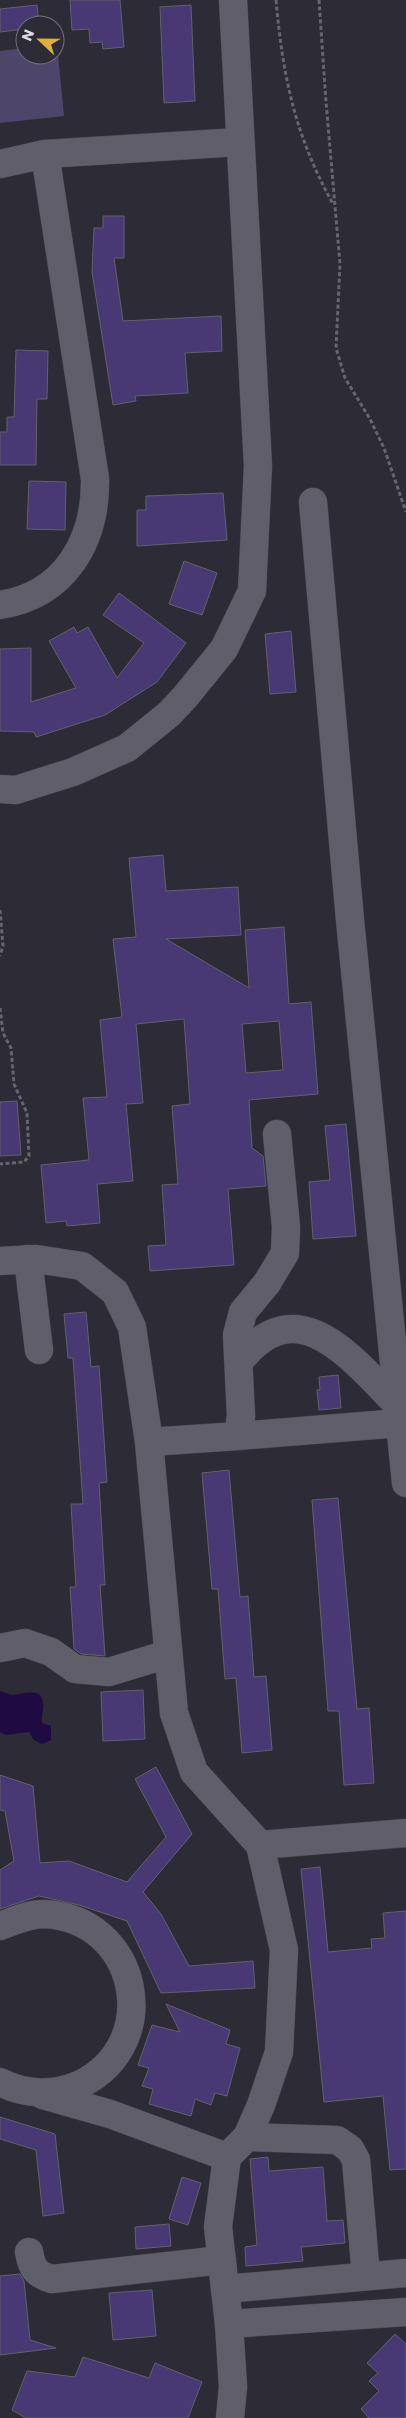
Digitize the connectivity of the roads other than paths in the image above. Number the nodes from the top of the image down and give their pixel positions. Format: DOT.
graph roads {
  1 [pos="233,0"];
  2 [pos="239,142"];
  3 [pos="45,154"];
  4 [pos="0,164"];
  5 [pos="313,502"];
  6 [pos="0,605"];
  7 [pos="0,789"];
  8 [pos="277,1134"];
  9 [pos="28,1259"];
  10 [pos="0,1261"];
  11 [pos="39,1350"];
  12 [pos="239,1362"];
  13 [pos="399,1414"];
  14 [pos="238,1436"];
  15 [pos="149,1442"];
  16 [pos="406,1483"];
  17 [pos="0,1648"];
  18 [pos="168,1654"];
  19 [pos="406,1833"];
  20 [pos="260,1845"];
  21 [pos="0,1926"];
  22 [pos="111,2062"];
  23 [pos="0,2082"];
  24 [pos="38,2094"];
  25 [pos="110,2114"];
  26 [pos="247,2137"];
  27 [pos="227,2157"];
  28 [pos="29,2252"];
  29 [pos="222,2260"];
  30 [pos="406,2273"];
  31 [pos="366,2276"];
  32 [pos="225,2289"];
  33 [pos="406,2312"];
  34 [pos="229,2324"];
  35 [pos="230,2418"];
  1 -- 2 [label="street"];
  2 -- 3 [label="street"];
  2 -- 7 [label="street"];
  3 -- 4 [label="street"];
  3 -- 6 [label="street"];
  5 -- 13 [label="street"];
  8 -- 12 [label="street"];
  9 -- 10 [label="street"];
  9 -- 11 [label="street"];
  9 -- 15 [label="street"];
  12 -- 13 [label="street"];
  12 -- 14 [label="street"];
  13 -- 14 [label="street"];
  13 -- 16 [label="street"];
  14 -- 15 [label="street"];
  15 -- 18 [label="street"];
  17 -- 18 [label="street"];
  18 -- 20 [label="street"];
  19 -- 20 [label="street"];
  20 -- 26 [label="street"];
  21 -- 22 [label="street"];
  22 -- 24 [label="street"];
  22 -- 25 [label="street"];
  23 -- 24 [label="street"];
  24 -- 25 [label="street"];
  25 -- 27 [label="street"];
  26 -- 27 [label="street"];
  26 -- 31 [label="street"];
  27 -- 29 [label="street"];
  28 -- 29 [label="street"];
  29 -- 32 [label="street"];
  30 -- 31 [label="street"];
  31 -- 32 [label="street"];
  32 -- 34 [label="street"];
  33 -- 34 [label="street"];
  34 -- 35 [label="street"];
}
